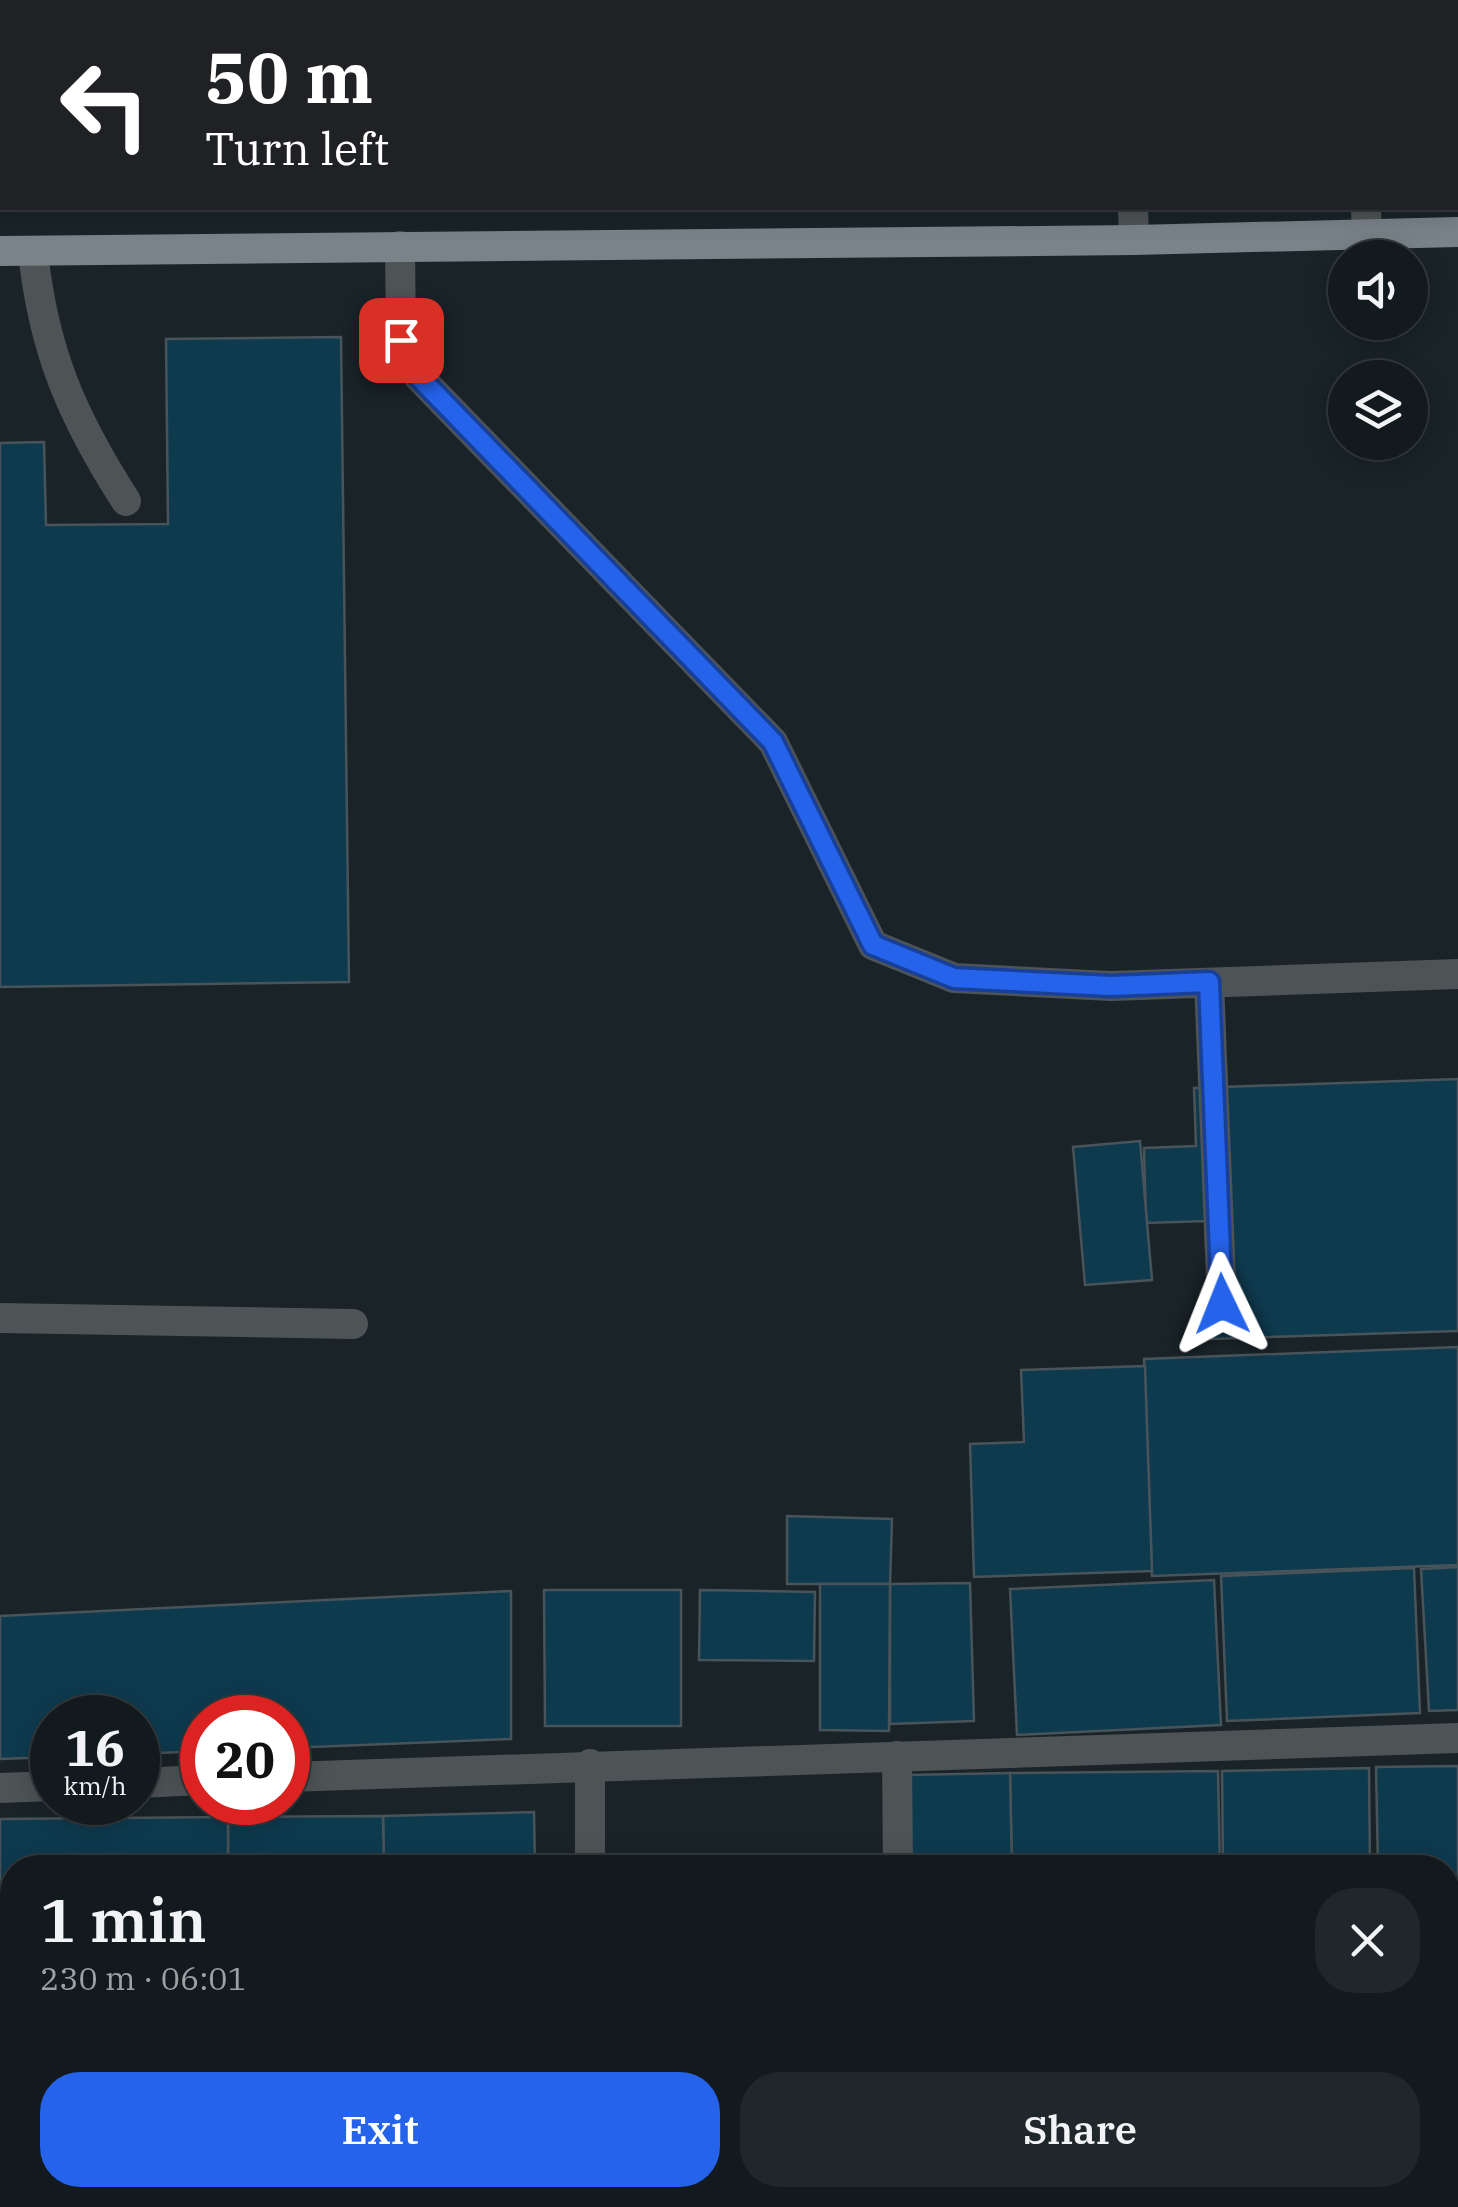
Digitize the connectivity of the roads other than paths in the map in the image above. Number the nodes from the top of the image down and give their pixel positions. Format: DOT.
graph roads {
  1 [pos="1133,210"];
  2 [pos="1367,222"];
  3 [pos="1458,232"];
  4 [pos="1134,240"];
  5 [pos="400,246"];
  6 [pos="0,251"];
  7 [pos="34,251"];
  8 [pos="126,501"];
  9 [pos="1458,974"];
  10 [pos="1209,982"];
  11 [pos="1222,1304"];
  12 [pos="0,1318"];
  13 [pos="353,1324"];
  14 [pos="1458,1738"];
  15 [pos="897,1756"];
  16 [pos="590,1764"];
  17 [pos="310,1776"];
  18 [pos="30,1787"];
  19 [pos="0,1788"];
  20 [pos="590,1855"];
  21 [pos="898,1855"];
  1 -- 4 [label="street"];
  2 -- 3 [label="main road"];
  2 -- 4 [label="main road"];
  4 -- 5 [label="main road"];
  5 -- 7 [label="main road"];
  5 -- 10 [label="street"];
  6 -- 7 [label="main road"];
  7 -- 8 [label="street"];
  9 -- 10 [label="street"];
  10 -- 11 [label="street"];
  12 -- 13 [label="street"];
  14 -- 15 [label="street"];
  15 -- 16 [label="street"];
  15 -- 21 [label="street"];
  16 -- 17 [label="street"];
  16 -- 20 [label="street"];
  18 -- 19 [label="street"];
}
